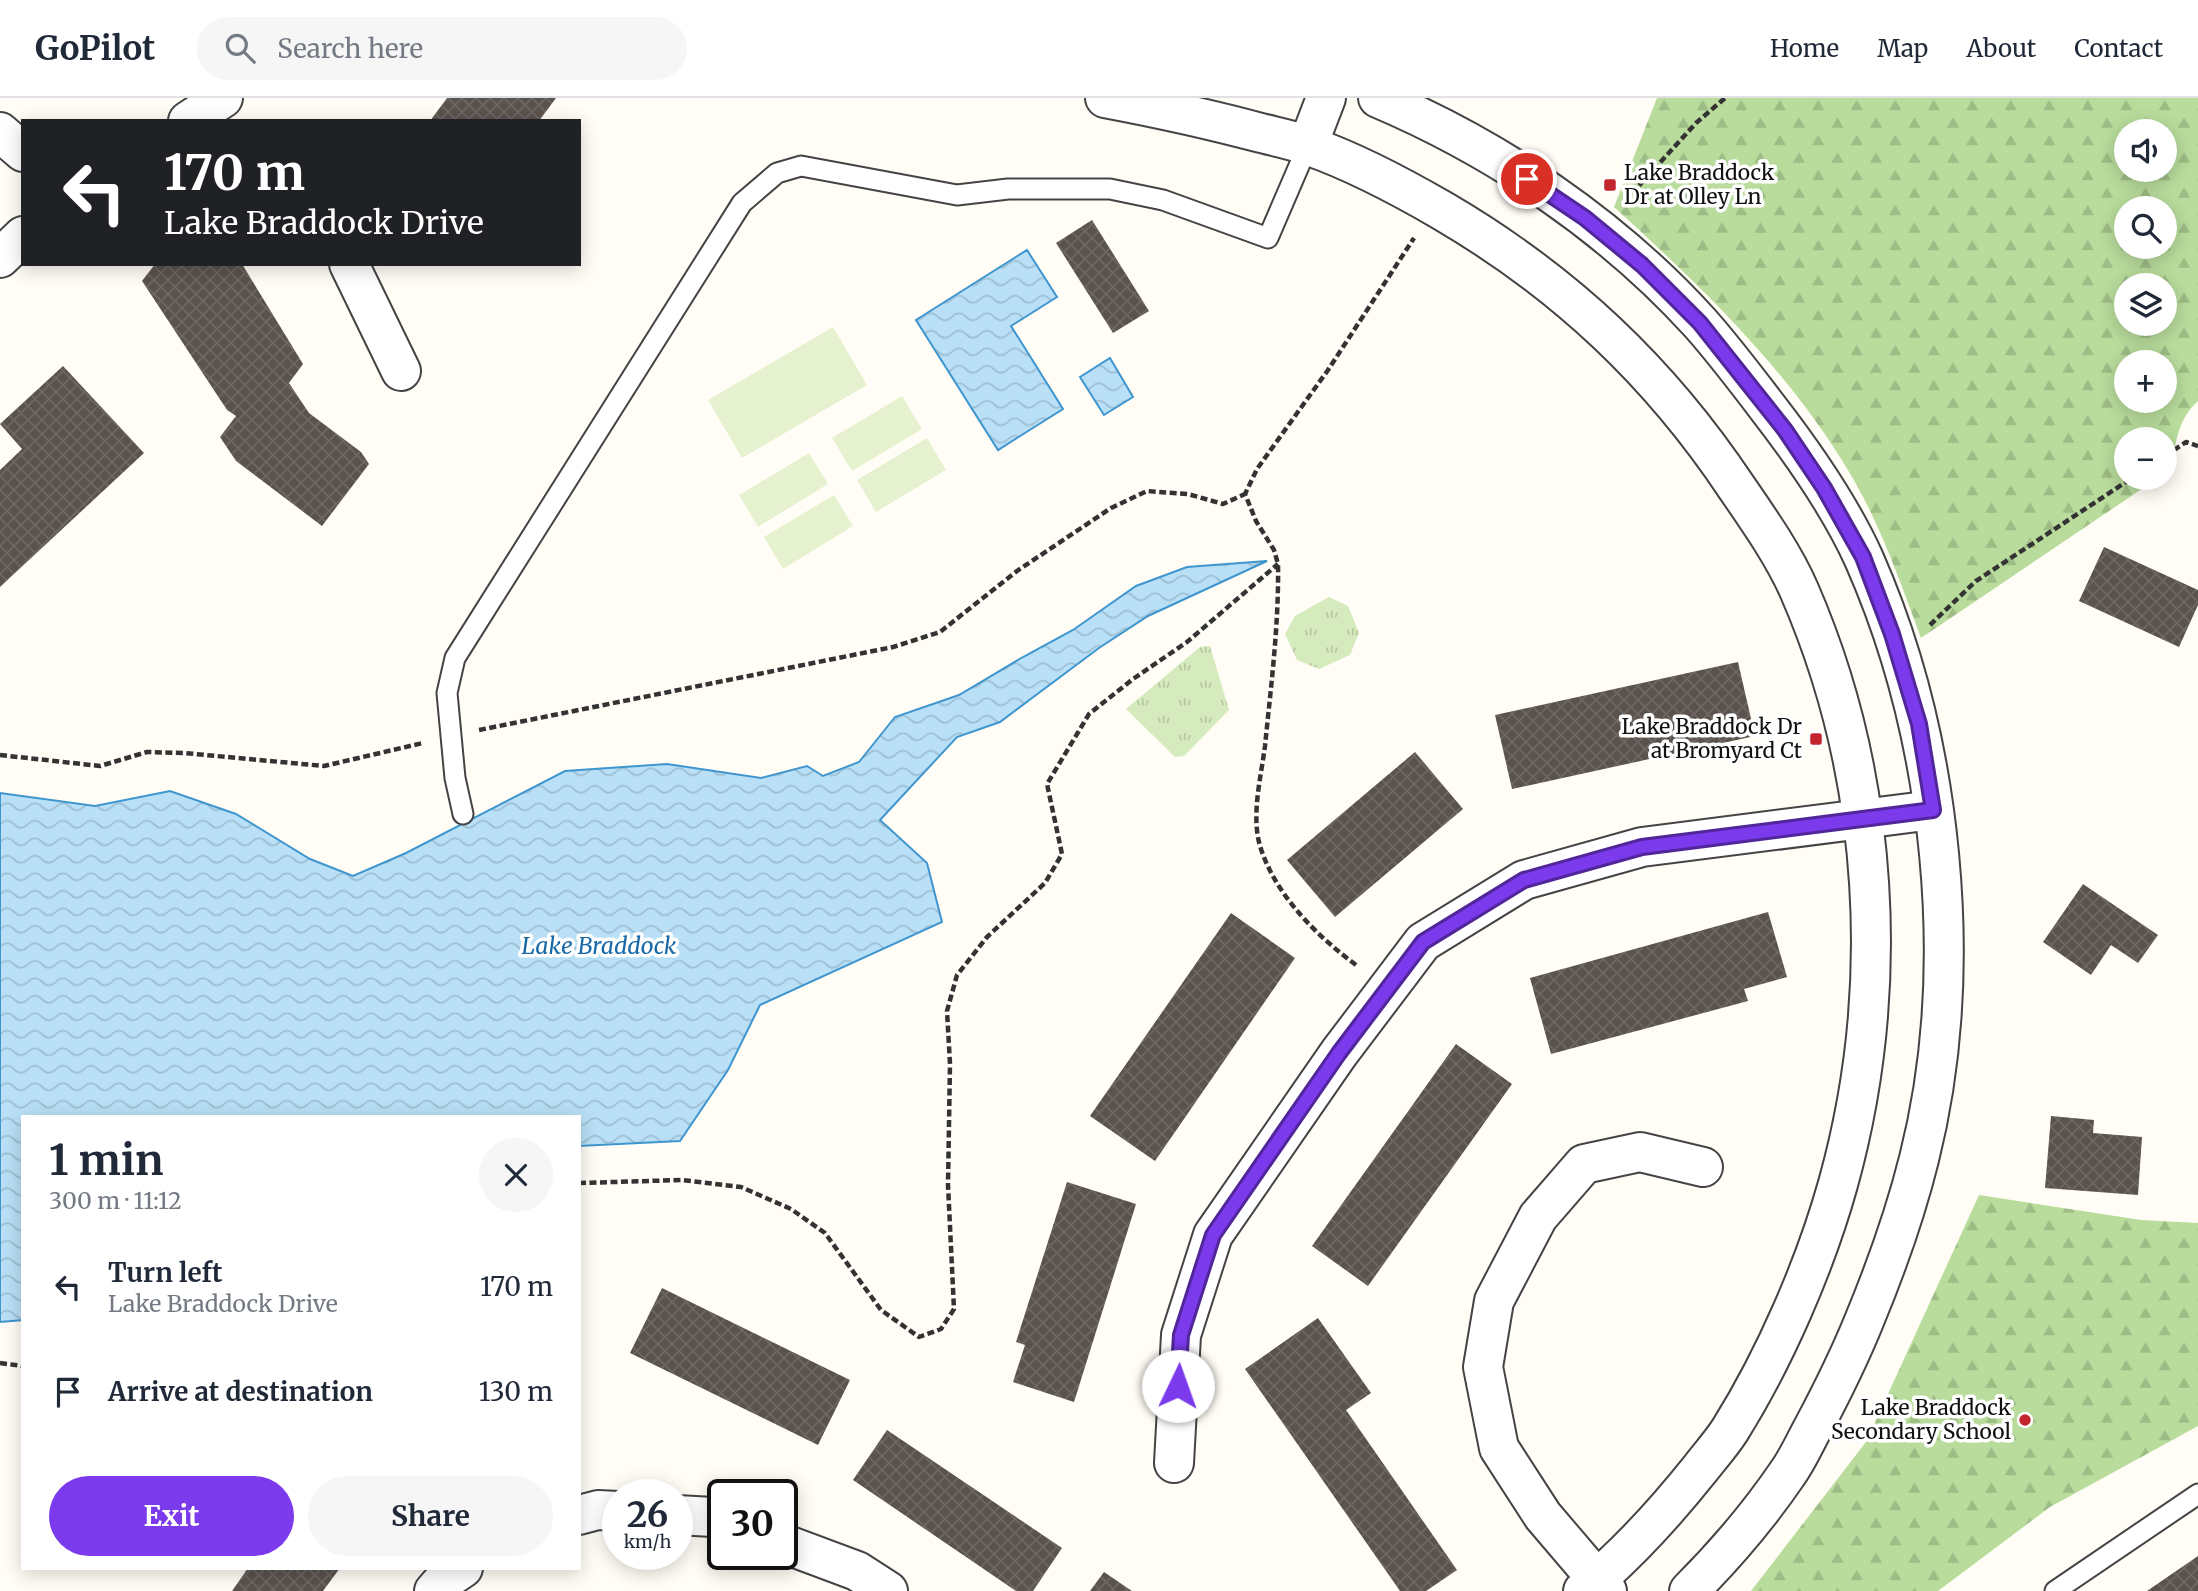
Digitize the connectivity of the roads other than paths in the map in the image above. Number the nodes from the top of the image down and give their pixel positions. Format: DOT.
graph roads {
  1 [pos="1105,98"];
  2 [pos="1326,98"];
  3 [pos="1378,98"];
  4 [pos="0,132"];
  5 [pos="1308,145"];
  6 [pos="21,150"];
  7 [pos="21,238"];
  8 [pos="0,258"];
  9 [pos="350,266"];
  10 [pos="401,371"];
  11 [pos="1933,810"];
  12 [pos="463,814"];
  13 [pos="1863,819"];
  14 [pos="1703,1167"];
  15 [pos="1174,1463"];
  16 [pos="2198,1494"];
  17 [pos="602,1510"];
  18 [pos="581,1514"];
  19 [pos="798,1549"];
  20 [pos="460,1570"];
  21 [pos="1596,1587"];
  22 [pos="435,1591"];
  23 [pos="888,1591"];
  24 [pos="1689,1591"];
  25 [pos="2054,1591"];
  1 -- 5 [label="street"];
  2 -- 5 [label="street"];
  3 -- 11 [label="street"];
  4 -- 6 [label="street"];
  5 -- 12 [label="lane"];
  5 -- 13 [label="street"];
  7 -- 8 [label="street"];
  9 -- 10 [label="street"];
  11 -- 13 [label="street"];
  11 -- 24 [label="street"];
  13 -- 15 [label="street"];
  13 -- 21 [label="street"];
  14 -- 21 [label="street"];
  16 -- 25 [label="lane"];
  17 -- 18 [label="street"];
  19 -- 23 [label="street"];
  20 -- 22 [label="street"];
}
